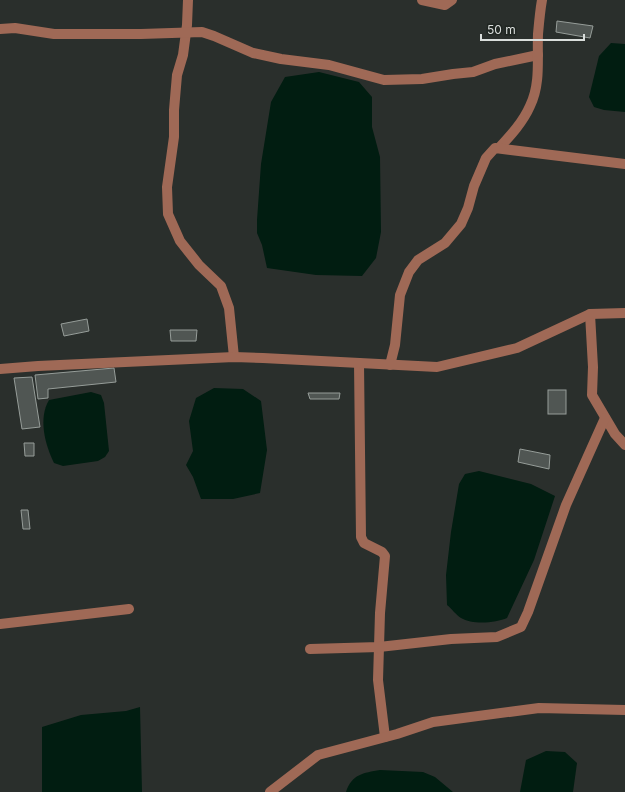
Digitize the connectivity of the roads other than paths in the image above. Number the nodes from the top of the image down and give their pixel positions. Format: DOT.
graph roads {
  1 [pos="188,0"];
  2 [pos="422,0"];
  3 [pos="452,0"];
  4 [pos="542,0"];
  5 [pos="0,29"];
  6 [pos="185,32"];
  7 [pos="538,55"];
  8 [pos="499,148"];
  9 [pos="625,164"];
  10 [pos="625,312"];
  11 [pos="590,314"];
  12 [pos="234,357"];
  13 [pos="360,363"];
  14 [pos="390,365"];
  15 [pos="0,369"];
  16 [pos="605,418"];
  17 [pos="625,445"];
  18 [pos="129,609"];
  19 [pos="0,624"];
  20 [pos="379,647"];
  21 [pos="310,649"];
  22 [pos="625,710"];
  23 [pos="385,737"];
  24 [pos="270,792"];
  1 -- 6 [label="street"];
  2 -- 3 [label="street"];
  4 -- 7 [label="street"];
  5 -- 6 [label="street"];
  6 -- 7 [label="street"];
  6 -- 12 [label="street"];
  7 -- 8 [label="street"];
  8 -- 9 [label="street"];
  8 -- 14 [label="street"];
  10 -- 11 [label="street"];
  11 -- 14 [label="street"];
  11 -- 16 [label="street"];
  12 -- 13 [label="street"];
  12 -- 15 [label="street"];
  13 -- 14 [label="street"];
  13 -- 20 [label="street"];
  16 -- 17 [label="street"];
  16 -- 20 [label="street"];
  18 -- 19 [label="street"];
  20 -- 21 [label="street"];
  20 -- 23 [label="street"];
  22 -- 23 [label="street"];
  23 -- 24 [label="street"];
}
